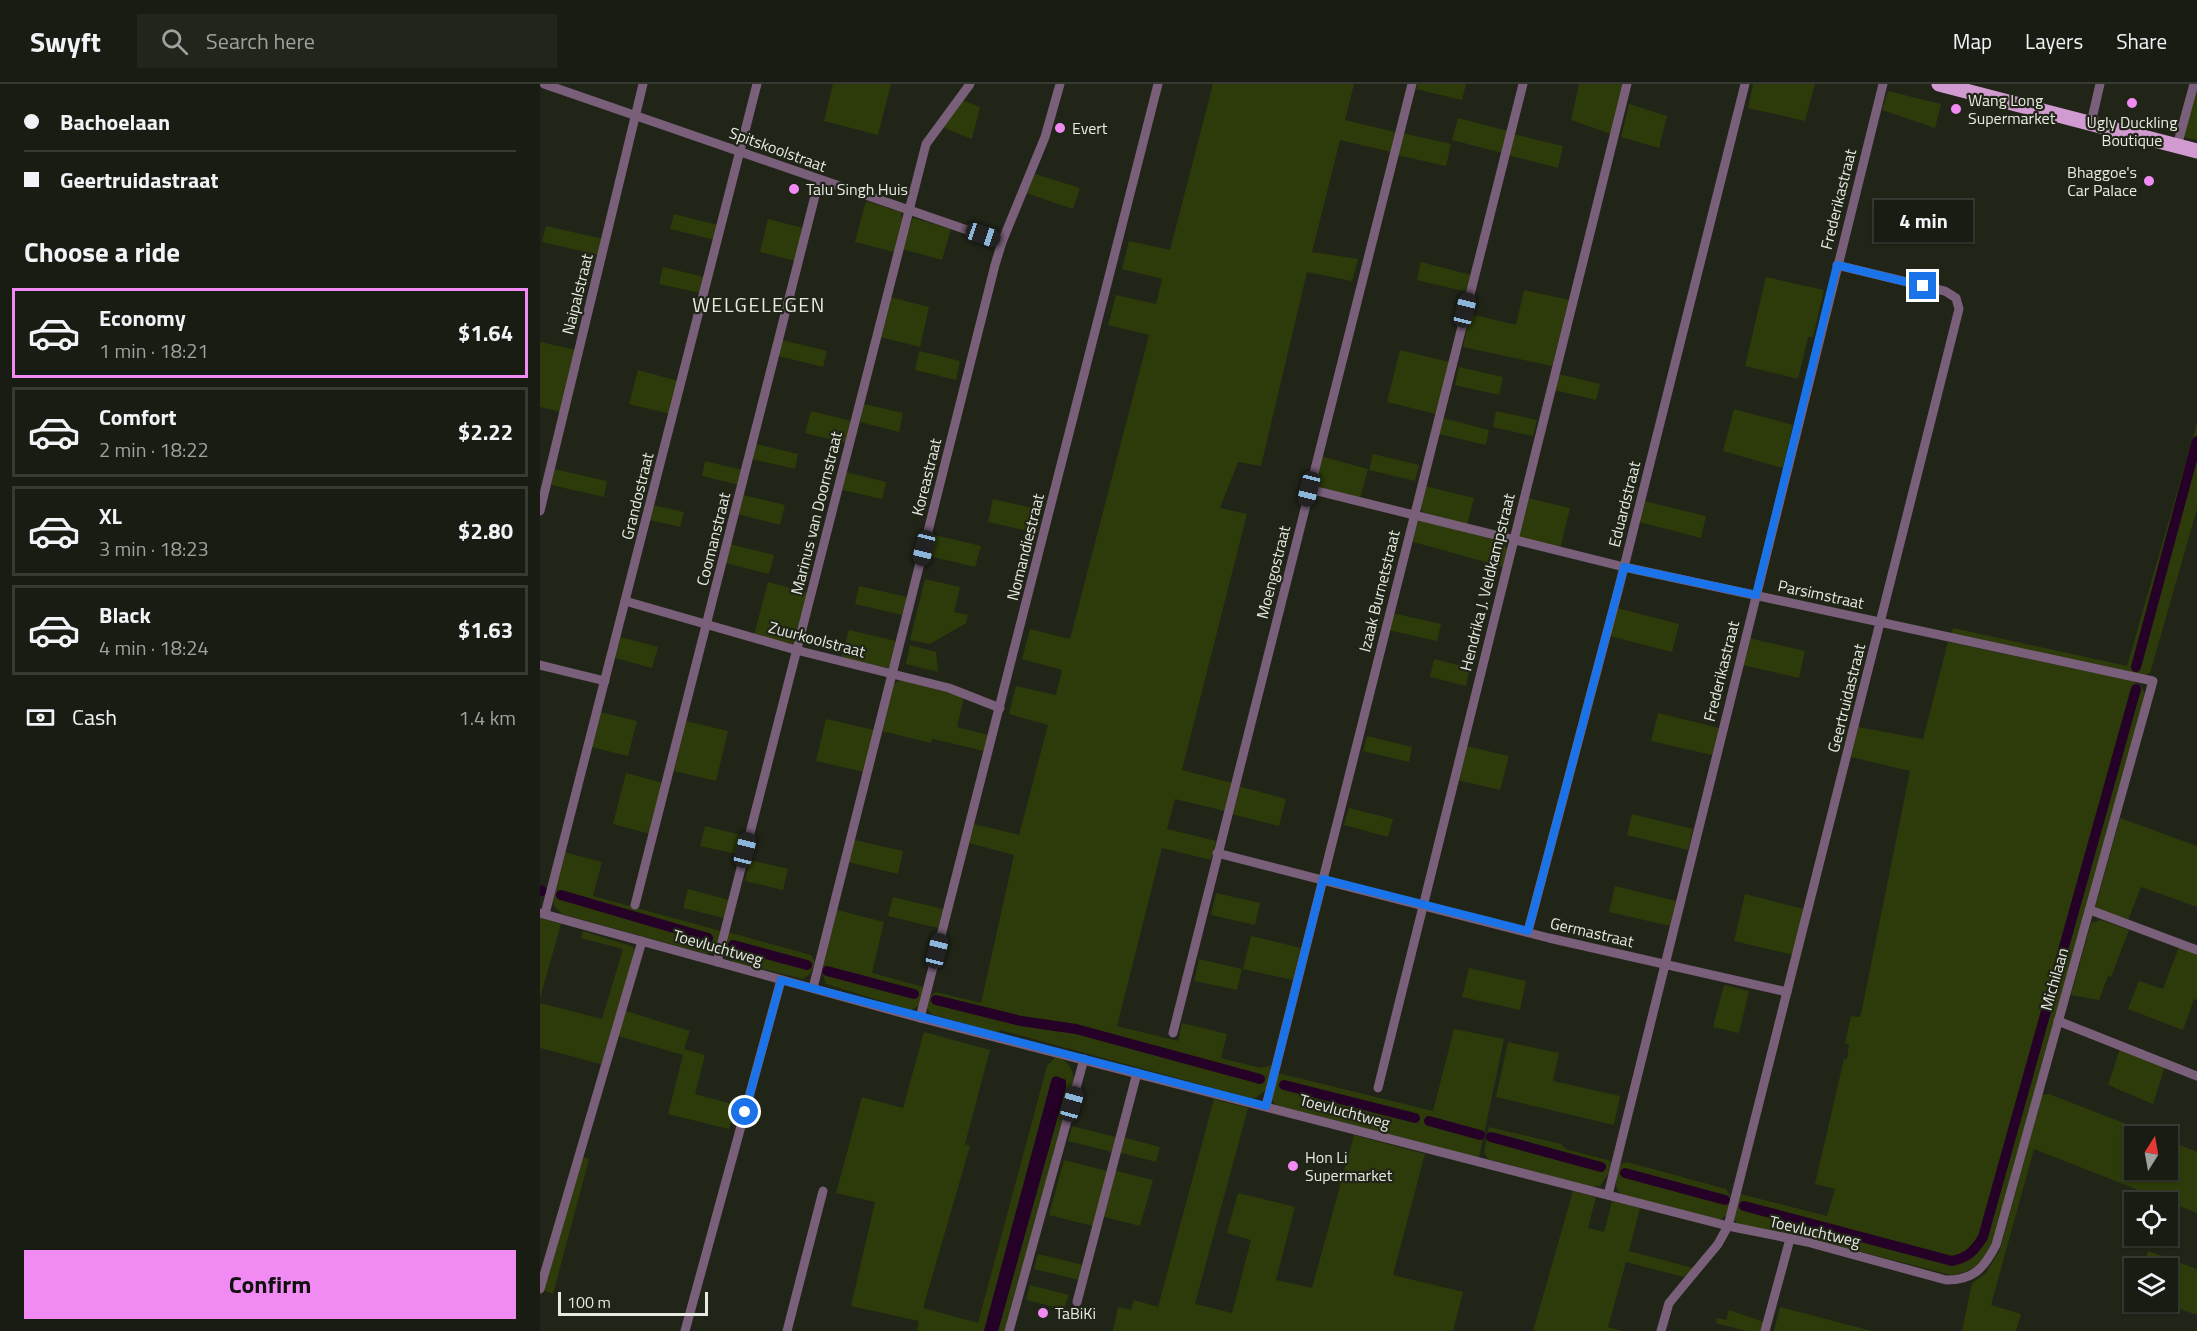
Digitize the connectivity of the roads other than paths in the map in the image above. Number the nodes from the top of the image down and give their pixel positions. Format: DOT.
graph roads {
  1 [pos="544,84"];
  2 [pos="643,84"];
  3 [pos="757,84"];
  4 [pos="970,84"];
  5 [pos="1060,84"];
  6 [pos="1158,84"];
  7 [pos="1412,84"];
  8 [pos="1523,84"];
  9 [pos="1627,84"];
  10 [pos="1745,84"];
  11 [pos="1882,84"];
  12 [pos="2100,84"];
  13 [pos="2194,84"];
  14 [pos="1947,85"];
  15 [pos="636,116"];
  16 [pos="2091,123"];
  17 [pos="2178,146"];
  18 [pos="740,151"];
  19 [pos="2197,151"];
  20 [pos="819,180"];
  21 [pos="908,209"];
  22 [pos="1002,242"];
  23 [pos="1837,265"];
  24 [pos="1309,489"];
  25 [pos="540,511"];
  26 [pos="1414,514"];
  27 [pos="1513,541"];
  28 [pos="1624,567"];
  29 [pos="1756,595"];
  30 [pos="626,601"];
  31 [pos="1880,622"];
  32 [pos="706,625"];
  33 [pos="796,650"];
  34 [pos="540,665"];
  35 [pos="892,673"];
  36 [pos="605,681"];
  37 [pos="2153,681"];
  38 [pos="1000,708"];
  39 [pos="1217,853"];
  40 [pos="1323,879"];
  41 [pos="635,904"];
  42 [pos="1423,906"];
  43 [pos="2090,910"];
  44 [pos="542,914"];
  45 [pos="1528,931"];
  46 [pos="642,941"];
  47 [pos="2197,950"];
  48 [pos="717,962"];
  49 [pos="1664,964"];
  50 [pos="781,980"];
  51 [pos="813,988"];
  52 [pos="1787,992"];
  53 [pos="920,1018"];
  54 [pos="2058,1021"];
  55 [pos="1173,1033"];
  56 [pos="1084,1059"];
  57 [pos="1137,1073"];
  58 [pos="2197,1076"];
  59 [pos="1378,1088"];
  60 [pos="1266,1106"];
  61 [pos="823,1191"];
  62 [pos="1608,1195"];
  63 [pos="1728,1226"];
  64 [pos="1790,1239"];
  65 [pos="1970,1277"];
  66 [pos="540,1289"];
  67 [pos="1077,1302"];
  68 [pos="685,1331"];
  69 [pos="787,1331"];
  70 [pos="1009,1331"];
  71 [pos="1661,1331"];
  72 [pos="1765,1331"];
  1 -- 15 [label="street, Spitskoolstraat"];
  2 -- 15 [label="street, Naipalstraat"];
  3 -- 18 [label="street, Grandostraat"];
  4 -- 21 [label="street, Marinus van Doornstraat"];
  5 -- 22 [label="street, Koreastraat"];
  6 -- 38 [label="street, Nomandiestraat"];
  7 -- 24 [label="street, Moengostraat"];
  8 -- 26 [label="street, Izaak Burnetstraat"];
  9 -- 27 [label="street, Hendrika J. Veldkampstraat"];
  10 -- 28 [label="street, Eduardstraat"];
  11 -- 23 [label="street, Frederikastraat"];
  12 -- 16 [label="street"];
  13 -- 17 [label="street"];
  14 -- 16 [label="main road"];
  15 -- 18 [label="street, Spitskoolstraat"];
  15 -- 25 [label="street, Naipalstraat"];
  16 -- 17 [label="main road"];
  17 -- 19 [label="main road"];
  18 -- 20 [label="street, Spitskoolstraat"];
  18 -- 30 [label="street, Grandostraat"];
  20 -- 21 [label="street, Spitskoolstraat"];
  20 -- 32 [label="street, Coomanstraat"];
  21 -- 22 [label="street, Spitskoolstraat"];
  21 -- 33 [label="street, Marinus van Doornstraat"];
  22 -- 35 [label="street, Koreastraat"];
  23 -- 29 [label="street, Frederikastraat"];
  23 -- 31 [label="street, Geertruidastraat"];
  24 -- 26 [label="street, Parsimstraat"];
  24 -- 39 [label="street, Moengostraat"];
  26 -- 27 [label="street, Parsimstraat"];
  26 -- 40 [label="street, Izaak Burnetstraat"];
  27 -- 28 [label="street, Parsimstraat"];
  27 -- 42 [label="street, Hendrika J. Veldkampstraat"];
  28 -- 29 [label="street, Parsimstraat"];
  28 -- 45 [label="street, Eduardstraat"];
  29 -- 31 [label="street, Parsimstraat"];
  29 -- 49 [label="street, Frederikastraat"];
  30 -- 32 [label="street, Zuurkoolstraat"];
  30 -- 36 [label="street, Grandostraat"];
  31 -- 37 [label="street, Parsimstraat"];
  31 -- 52 [label="street, Geertruidastraat"];
  32 -- 33 [label="street, Zuurkoolstraat"];
  32 -- 41 [label="street, Coomanstraat"];
  33 -- 35 [label="street, Zuurkoolstraat"];
  33 -- 48 [label="street, Marinus van Doornstraat"];
  34 -- 36 [label="street"];
  35 -- 38 [label="street, Zuurkoolstraat"];
  35 -- 51 [label="street, Koreastraat"];
  36 -- 44 [label="street, Grandostraat"];
  37 -- 43 [label="street, Michilaan"];
  38 -- 53 [label="street, Nomandiestraat"];
  39 -- 40 [label="street, Germastraat"];
  39 -- 55 [label="street, Moengostraat"];
  40 -- 42 [label="street, Germastraat"];
  40 -- 60 [label="street, Izaak Burnetstraat"];
  42 -- 45 [label="street, Germastraat"];
  42 -- 59 [label="street, Hendrika J. Veldkampstraat"];
  43 -- 47 [label="street"];
  43 -- 54 [label="street, Michilaan"];
  44 -- 46 [label="street, Toevluchtweg"];
  45 -- 49 [label="street, Germastraat"];
  46 -- 48 [label="street, Toevluchtweg"];
  46 -- 66 [label="street"];
  48 -- 50 [label="street, Toevluchtweg"];
  49 -- 52 [label="street, Germastraat"];
  49 -- 62 [label="street, Frederikastraat"];
  50 -- 51 [label="street, Toevluchtweg"];
  50 -- 68 [label="street"];
  51 -- 53 [label="street, Toevluchtweg"];
  52 -- 63 [label="street, Geertruidastraat"];
  53 -- 56 [label="street, Toevluchtweg"];
  54 -- 58 [label="street"];
  54 -- 65 [label="street, Michilaan"];
  56 -- 57 [label="street, Toevluchtweg"];
  56 -- 70 [label="street"];
  57 -- 60 [label="street, Toevluchtweg"];
  57 -- 67 [label="street"];
  60 -- 62 [label="street, Toevluchtweg"];
  61 -- 69 [label="street"];
  62 -- 63 [label="street, Toevluchtweg"];
  63 -- 64 [label="street, Toevluchtweg"];
  63 -- 71 [label="street, Geertruidastraat"];
  64 -- 65 [label="street, Toevluchtweg"];
  64 -- 72 [label="street"];
}
